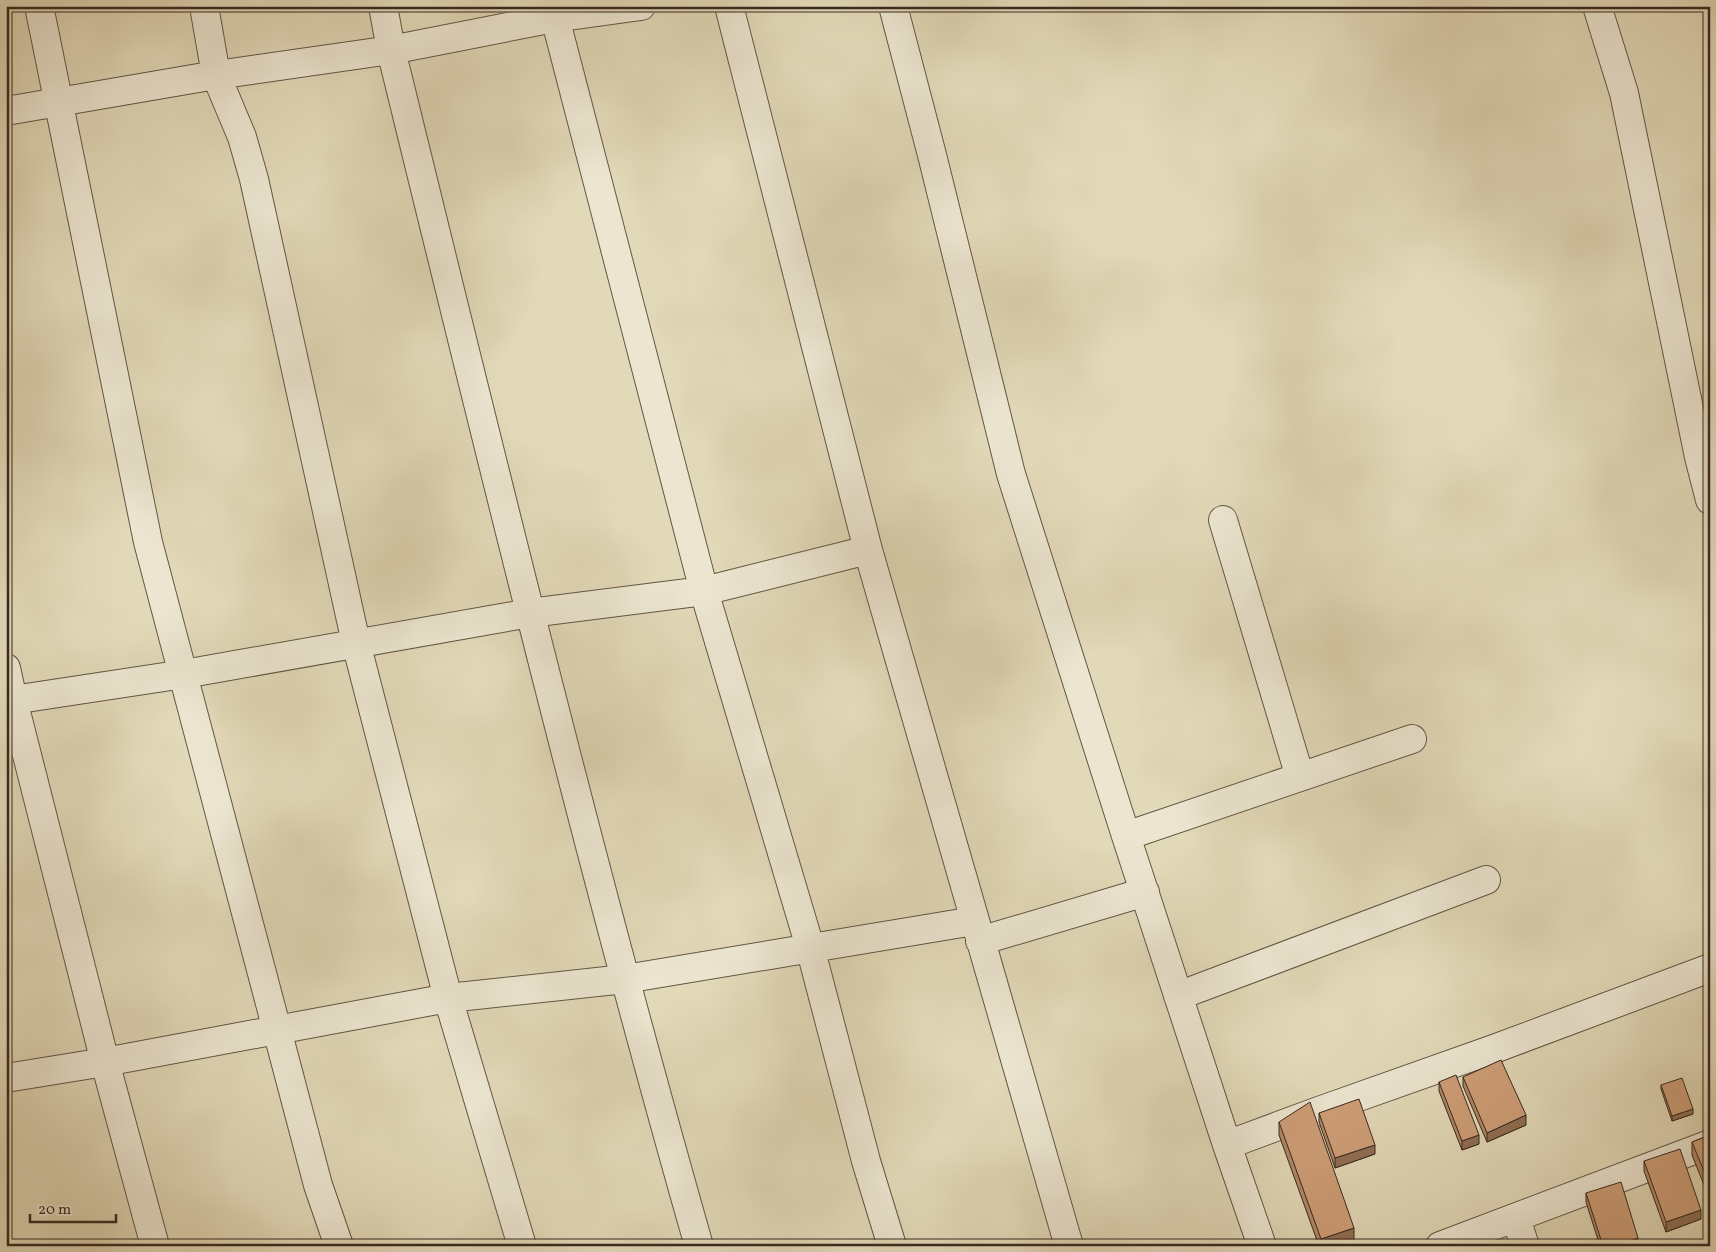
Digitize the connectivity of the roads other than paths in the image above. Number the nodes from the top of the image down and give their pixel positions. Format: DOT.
graph roads {
  1 [pos="40,6"];
  2 [pos="204,6"];
  3 [pos="383,6"];
  4 [pos="641,6"];
  5 [pos="729,6"];
  6 [pos="893,6"];
  7 [pos="1597,6"];
  8 [pos="553,12"];
  9 [pos="391,50"];
  10 [pos="216,75"];
  11 [pos="59,102"];
  12 [pos="6,111"];
  13 [pos="1710,500"];
  14 [pos="1223,520"];
  15 [pos="868,550"];
  16 [pos="704,591"];
  17 [pos="530,613"];
  18 [pos="356,643"];
  19 [pos="6,668"];
  20 [pos="184,674"];
  21 [pos="10,701"];
  22 [pos="1412,739"];
  23 [pos="1300,777"];
  24 [pos="1126,836"];
  25 [pos="1486,880"];
  26 [pos="1145,892"];
  27 [pos="977,931"];
  28 [pos="810,947"];
  29 [pos="1710,968"];
  30 [pos="625,979"];
  31 [pos="1178,996"];
  32 [pos="448,998"];
  33 [pos="278,1030"];
  34 [pos="105,1062"];
  35 [pos="6,1078"];
  36 [pos="1710,1144"];
  37 [pos="1227,1145"];
  38 [pos="1516,1218"];
  39 [pos="155,1246"];
  40 [pos="339,1246"];
  41 [pos="522,1246"];
  42 [pos="699,1246"];
  43 [pos="892,1246"];
  44 [pos="1069,1246"];
  45 [pos="1262,1246"];
  46 [pos="1440,1246"];
  47 [pos="1525,1246"];
  1 -- 11 [label="street"];
  2 -- 10 [label="street"];
  3 -- 9 [label="street"];
  4 -- 8 [label="street"];
  5 -- 15 [label="street"];
  6 -- 24 [label="street"];
  7 -- 13 [label="street"];
  8 -- 9 [label="street"];
  8 -- 16 [label="street"];
  9 -- 10 [label="street"];
  9 -- 17 [label="street"];
  10 -- 11 [label="street"];
  10 -- 18 [label="street"];
  11 -- 12 [label="street"];
  11 -- 20 [label="street"];
  14 -- 23 [label="street"];
  15 -- 16 [label="street"];
  15 -- 27 [label="street"];
  16 -- 17 [label="street"];
  16 -- 28 [label="street"];
  17 -- 18 [label="street"];
  17 -- 30 [label="street"];
  18 -- 20 [label="street"];
  18 -- 32 [label="street"];
  19 -- 21 [label="street"];
  20 -- 21 [label="street"];
  20 -- 33 [label="street"];
  21 -- 34 [label="street"];
  22 -- 23 [label="street"];
  23 -- 24 [label="street"];
  24 -- 26 [label="street"];
  25 -- 31 [label="street"];
  26 -- 27 [label="street"];
  26 -- 31 [label="street"];
  27 -- 28 [label="street"];
  27 -- 44 [label="street"];
  28 -- 30 [label="street"];
  28 -- 43 [label="street"];
  29 -- 37 [label="street"];
  30 -- 32 [label="street"];
  30 -- 42 [label="street"];
  31 -- 37 [label="street"];
  32 -- 33 [label="street"];
  32 -- 41 [label="street"];
  33 -- 34 [label="street"];
  33 -- 40 [label="street"];
  34 -- 35 [label="street"];
  34 -- 39 [label="street"];
  36 -- 38 [label="street"];
  37 -- 45 [label="street"];
  38 -- 46 [label="street"];
  38 -- 47 [label="street"];
}
